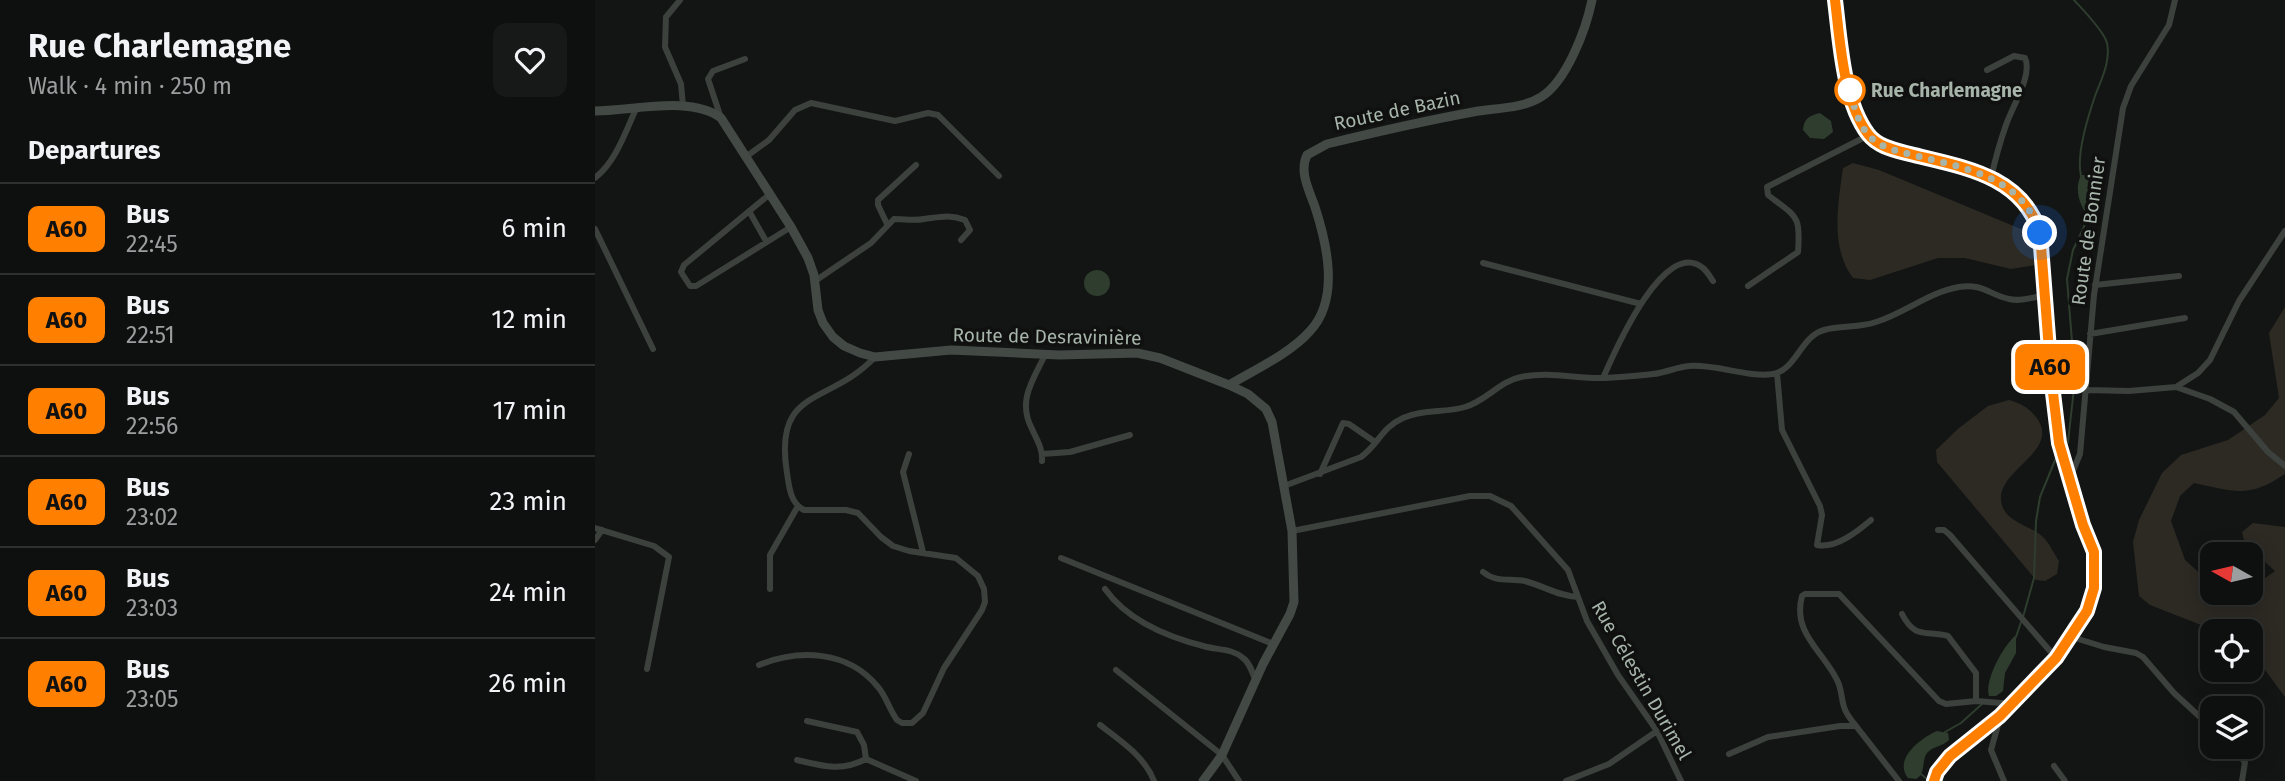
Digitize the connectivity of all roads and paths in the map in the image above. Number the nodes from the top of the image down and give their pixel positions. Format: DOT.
graph roads {
  1 [pos="680,0"];
  2 [pos="1592,0"];
  3 [pos="1835,0"];
  4 [pos="2175,0"];
  5 [pos="745,59"];
  6 [pos="1987,70"];
  7 [pos="683,106"];
  8 [pos="636,109"];
  9 [pos="595,111"];
  10 [pos="721,118"];
  11 [pos="1869,135"];
  12 [pos="747,156"];
  13 [pos="916,165"];
  14 [pos="999,176"];
  15 [pos="595,178"];
  16 [pos="1990,178"];
  17 [pos="770,194"];
  18 [pos="749,211"];
  19 [pos="887,224"];
  20 [pos="791,227"];
  21 [pos="595,229"];
  22 [pos="2285,231"];
  23 [pos="961,240"];
  24 [pos="766,241"];
  25 [pos="1483,263"];
  26 [pos="2179,276"];
  27 [pos="815,281"];
  28 [pos="1713,281"];
  29 [pos="2095,285"];
  30 [pos="1748,286"];
  31 [pos="2046,295"];
  32 [pos="1641,304"];
  33 [pos="2185,318"];
  34 [pos="2090,334"];
  35 [pos="653,349"];
  36 [pos="1045,355"];
  37 [pos="875,357"];
  38 [pos="1777,373"];
  39 [pos="1245,375"];
  40 [pos="1603,378"];
  41 [pos="1229,385"];
  42 [pos="2176,387"];
  43 [pos="2087,390"];
  44 [pos="1248,394"];
  45 [pos="1130,435"];
  46 [pos="1375,442"];
  47 [pos="909,454"];
  48 [pos="2285,466"];
  49 [pos="1320,474"];
  50 [pos="2070,478"];
  51 [pos="1284,486"];
  52 [pos="798,506"];
  53 [pos="1871,520"];
  54 [pos="599,529"];
  55 [pos="1938,530"];
  56 [pos="1292,531"];
  57 [pos="595,540"];
  58 [pos="923,552"];
  59 [pos="1061,558"];
  60 [pos="1483,572"];
  61 [pos="770,589"];
  62 [pos="1105,589"];
  63 [pos="1578,597"];
  64 [pos="1902,614"];
  65 [pos="2072,636"];
  66 [pos="1273,644"];
  67 [pos="2056,658"];
  68 [pos="759,665"];
  69 [pos="647,669"];
  70 [pos="1116,670"];
  71 [pos="1256,682"];
  72 [pos="1976,701"];
  73 [pos="2013,704"];
  74 [pos="2000,716"];
  75 [pos="2200,717"];
  76 [pos="807,721"];
  77 [pos="1100,725"];
  78 [pos="1856,726"];
  79 [pos="1657,730"];
  80 [pos="1729,754"];
  81 [pos="1222,755"];
  82 [pos="2242,759"];
  83 [pos="797,760"];
  84 [pos="866,760"];
  85 [pos="2054,766"];
  86 [pos="916,781"];
  87 [pos="1154,781"];
  88 [pos="1203,781"];
  89 [pos="1238,781"];
  90 [pos="1566,781"];
  91 [pos="1681,781"];
  92 [pos="1899,781"];
  93 [pos="1934,781"];
  94 [pos="2004,781"];
  95 [pos="2064,781"];
  96 [pos="2242,781"];
  1 -- 7 [label="street"];
  2 -- 39 [label="street, Route de Bazin"];
  3 -- 11 [label="street"];
  4 -- 29 [label="street, Route de Bonnier"];
  5 -- 10 [label="street"];
  6 -- 16 [label="street"];
  7 -- 8 [label="street"];
  7 -- 10 [label="street"];
  8 -- 9 [label="street"];
  8 -- 15 [label="street"];
  10 -- 12 [label="street, Route de Desravinière"];
  11 -- 16 [label="street"];
  11 -- 30 [label="street"];
  12 -- 14 [label="street"];
  12 -- 17 [label="street, Route de Desravinière"];
  13 -- 19 [label="street"];
  16 -- 31 [label="street"];
  17 -- 18 [label="street"];
  17 -- 20 [label="street, Route de Desravinière"];
  18 -- 24 [label="street"];
  18 -- 24 [label="street"];
  19 -- 23 [label="street"];
  19 -- 27 [label="street"];
  20 -- 24 [label="street"];
  20 -- 27 [label="street, Route de Desravinière"];
  21 -- 35 [label="street"];
  22 -- 42 [label="street"];
  25 -- 32 [label="street"];
  26 -- 29 [label="street"];
  27 -- 37 [label="street, Route de Desravinière"];
  28 -- 32 [label="street"];
  29 -- 34 [label="street, Route de Bonnier"];
  31 -- 38 [label="street"];
  31 -- 50 [label="street"];
  32 -- 40 [label="street"];
  33 -- 34 [label="street"];
  34 -- 43 [label="street, Route de Bonnier"];
  36 -- 37 [label="street, Route de Desravinière"];
  36 -- 41 [label="street, Route de Desravinière"];
  36 -- 45 [label="street"];
  37 -- 52 [label="street"];
  38 -- 40 [label="street"];
  38 -- 53 [label="street"];
  39 -- 41 [label="street, Route de Bazin"];
  39 -- 44 [label="street"];
  40 -- 46 [label="street"];
  41 -- 44 [label="street, Route de Desravinière"];
  42 -- 43 [label="street"];
  42 -- 48 [label="street"];
  43 -- 50 [label="street, Route de Bonnier"];
  44 -- 51 [label="street, Route de Desravinière"];
  46 -- 49 [label="street"];
  46 -- 49 [label="street"];
  47 -- 58 [label="street"];
  49 -- 51 [label="street"];
  50 -- 65 [label="street"];
  51 -- 56 [label="street, Route de Desravinière"];
  52 -- 58 [label="street"];
  52 -- 61 [label="street"];
  54 -- 57 [label="street"];
  54 -- 69 [label="street"];
  55 -- 67 [label="street"];
  56 -- 63 [label="street, Rue Célestin Durimel"];
  56 -- 66 [label="street, Route de Desravinière"];
  58 -- 68 [label="street"];
  59 -- 66 [label="street"];
  60 -- 63 [label="street"];
  62 -- 71 [label="street"];
  63 -- 79 [label="street, Rue Célestin Durimel"];
  64 -- 72 [label="street"];
  65 -- 67 [label="street"];
  65 -- 75 [label="street"];
  66 -- 71 [label="street, Route de Desravinière"];
  67 -- 73 [label="street"];
  70 -- 81 [label="street"];
  71 -- 81 [label="street, Route de Desravinière"];
  72 -- 73 [label="street"];
  72 -- 78 [label="street"];
  73 -- 74 [label="street"];
  74 -- 93 [label="street"];
  74 -- 94 [label="street"];
  76 -- 84 [label="street"];
  77 -- 87 [label="street"];
  78 -- 80 [label="street"];
  78 -- 92 [label="street"];
  79 -- 90 [label="street"];
  79 -- 91 [label="street, Rue Célestin Durimel"];
  81 -- 88 [label="street, Route de Desravinière"];
  81 -- 89 [label="street"];
  82 -- 96 [label="street"];
  83 -- 84 [label="street"];
  84 -- 86 [label="street"];
  85 -- 95 [label="street"];
}
